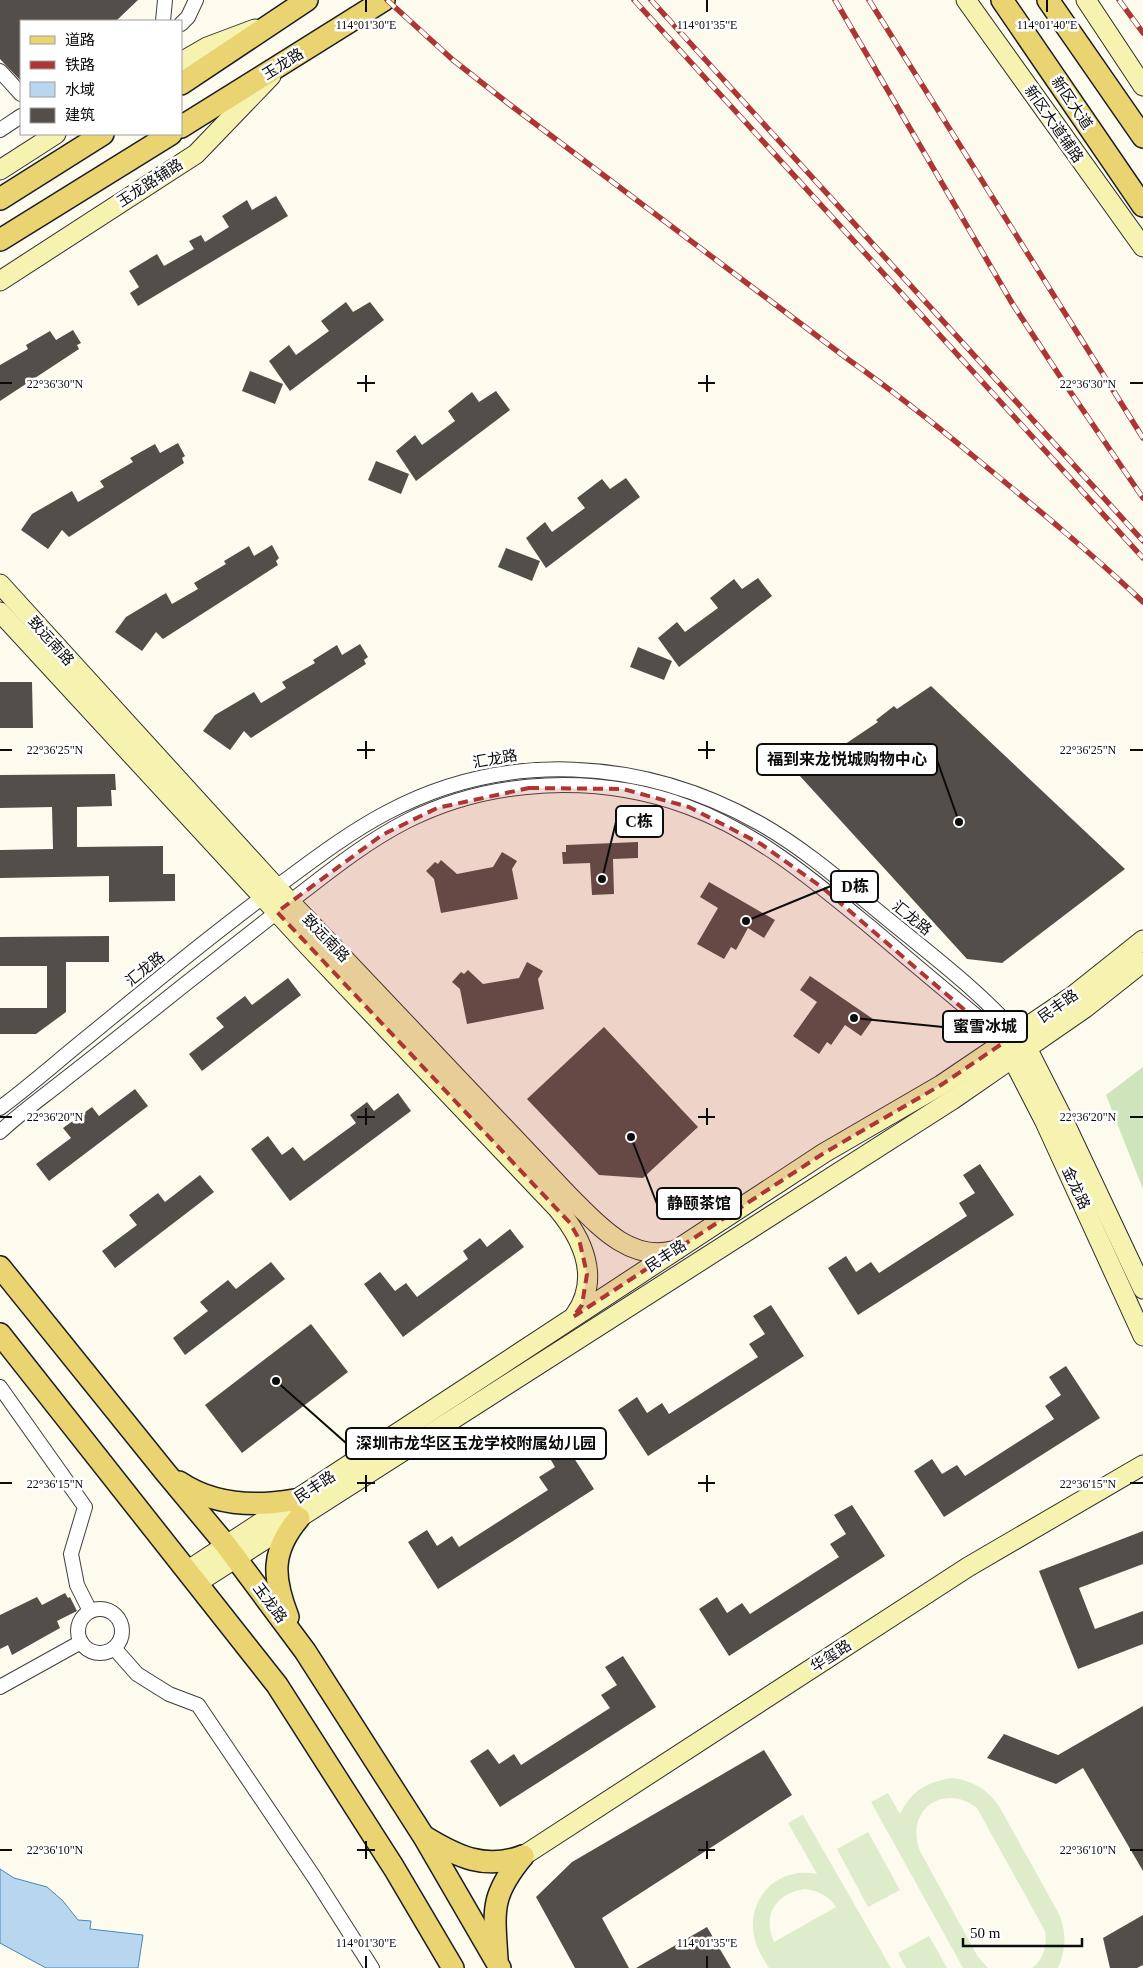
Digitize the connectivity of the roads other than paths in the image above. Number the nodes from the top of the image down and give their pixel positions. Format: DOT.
graph roads {
  1 [pos="165,0"];
  2 [pos="196,0"];
  3 [pos="307,0"];
  4 [pos="384,0"];
  5 [pos="966,0"];
  6 [pos="1002,0"];
  7 [pos="1048,0"];
  8 [pos="1086,0"];
  9 [pos="163,20"];
  10 [pos="276,20"];
  11 [pos="182,23"];
  12 [pos="182,61"];
  13 [pos="283,64"];
  14 [pos="0,71"];
  15 [pos="182,83"];
  16 [pos="1143,86"];
  17 [pos="20,93"];
  18 [pos="20,117"];
  19 [pos="182,126"];
  20 [pos="0,130"];
  21 [pos="52,135"];
  22 [pos="101,135"];
  23 [pos="169,135"];
  24 [pos="1143,137"];
  25 [pos="0,170"];
  26 [pos="0,199"];
  27 [pos="1143,206"];
  28 [pos="0,240"];
  29 [pos="1143,247"];
  30 [pos="0,281"];
  31 [pos="0,584"];
  32 [pos="0,612"];
  33 [pos="270,892"];
  34 [pos="284,907"];
  35 [pos="1143,940"];
  36 [pos="1143,962"];
  37 [pos="1015,1046"];
  38 [pos="0,1108"];
  39 [pos="0,1132"];
  40 [pos="676,1250"];
  41 [pos="0,1267"];
  42 [pos="1143,1289"];
  43 [pos="573,1317"];
  44 [pos="0,1334"];
  45 [pos="1143,1336"];
  46 [pos="0,1387"];
  47 [pos="1143,1465"];
  48 [pos="166,1473"];
  49 [pos="296,1509"];
  50 [pos="231,1552"];
  51 [pos="192,1577"];
  52 [pos="90,1611"];
  53 [pos="296,1638"];
  54 [pos="81,1642"];
  55 [pos="114,1648"];
  56 [pos="0,1687"];
  57 [pos="424,1837"];
  58 [pos="523,1856"];
  59 [pos="499,1966"];
  60 [pos="372,1968"];
  61 [pos="453,1968"];
  1 -- 9 [label="street"];
  2 -- 11 [label="street"];
  3 -- 10 [label="main road"];
  4 -- 13 [label="main road, 玉龙路"];
  5 -- 29 [label="main road, 新区大道辅路"];
  6 -- 27 [label="main road, 新区大道"];
  7 -- 24 [label="main road"];
  8 -- 16 [label="main road"];
  10 -- 12 [label="main road"];
  10 -- 15 [label="main road"];
  13 -- 19 [label="main road, 玉龙路"];
  13 -- 30 [label="main road, 玉龙路辅路"];
  14 -- 17 [label="street"];
  18 -- 20 [label="street"];
  21 -- 25 [label="main road"];
  22 -- 26 [label="main road"];
  23 -- 28 [label="main road"];
  31 -- 33 [label="main road, 致远南路"];
  32 -- 33 [label="main road, 致远南路"];
  33 -- 34 [label="main road, 致远南路"];
  33 -- 37 [label="street, 汇龙路"];
  33 -- 38 [label="street, 汇龙路"];
  34 -- 37 [label="street"];
  34 -- 39 [label="street"];
  34 -- 40 [label="main road, 致远南路"];
  34 -- 43 [label="main road, 致远南路"];
  35 -- 37 [label="main road, 民丰路"];
  36 -- 37 [label="main road, 民丰路"];
  37 -- 40 [label="main road, 民丰路"];
  37 -- 42 [label="main road, 金龙路"];
  37 -- 45 [label="main road, 金龙路"];
  37 -- 49 [label="main road, 民丰路"];
  40 -- 43 [label="main road, 民丰路"];
  41 -- 48 [label="main road, 玉龙路"];
  43 -- 49 [label="main road, 民丰路"];
  44 -- 51 [label="main road"];
  46 -- 52 [label="street"];
  47 -- 58 [label="main road, 华玺路"];
  48 -- 49 [label="main road"];
  48 -- 50 [label="main road, 玉龙路"];
  49 -- 50 [label="main road, 民丰路"];
  49 -- 53 [label="main road"];
  50 -- 51 [label="main road, 民丰路"];
  50 -- 53 [label="main road, 玉龙路"];
  51 -- 61 [label="main road"];
  52 -- 54 [label="street"];
  52 -- 55 [label="street"];
  53 -- 57 [label="main road, 玉龙路"];
  54 -- 55 [label="street"];
  54 -- 56 [label="street"];
  55 -- 60 [label="street"];
  57 -- 58 [label="main road"];
  57 -- 59 [label="main road, 玉龙路"];
  58 -- 59 [label="main road"];
}
